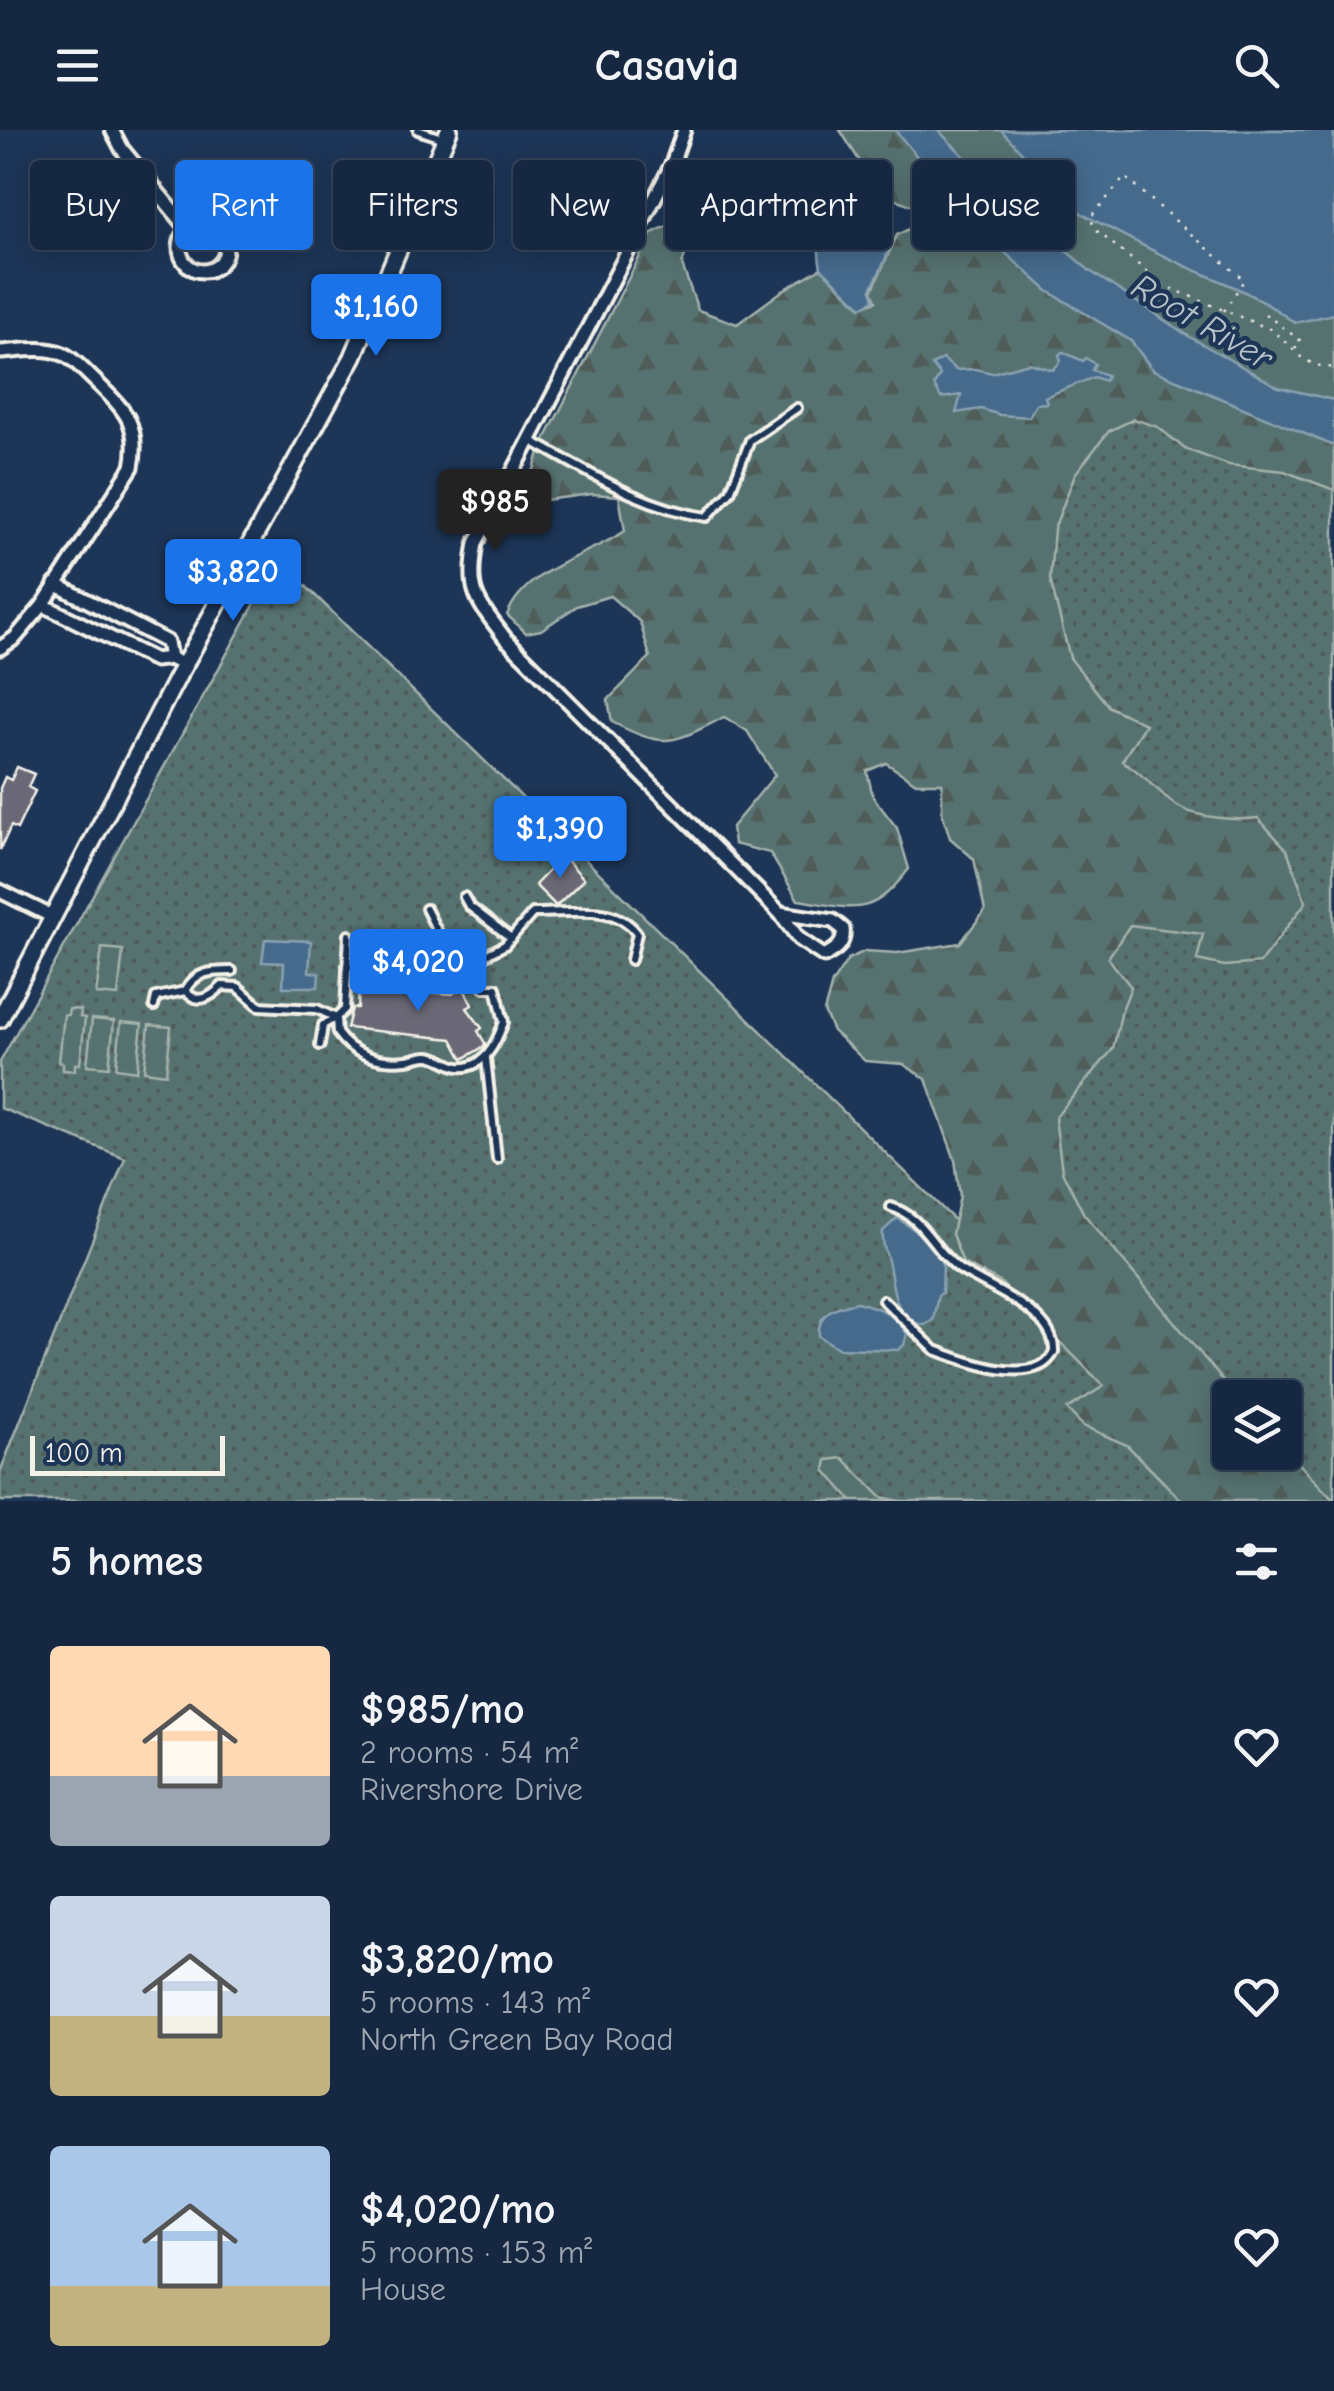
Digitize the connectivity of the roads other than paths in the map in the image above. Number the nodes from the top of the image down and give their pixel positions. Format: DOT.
graph roads {
  1 [pos="112,130"];
  2 [pos="418,130"];
  3 [pos="684,130"];
  4 [pos="448,134"];
  5 [pos="175,213"];
  6 [pos="189,230"];
  7 [pos="0,352"];
  8 [pos="798,408"];
  9 [pos="529,439"];
  10 [pos="54,584"];
  11 [pos="43,605"];
  12 [pos="0,648"];
  13 [pos="177,661"];
  14 [pos="0,891"];
  15 [pos="464,897"];
  16 [pos="426,910"];
  17 [pos="780,913"];
  18 [pos="52,917"];
  19 [pos="349,935"];
  20 [pos="511,938"];
  21 [pos="631,960"];
  22 [pos="448,961"];
  23 [pos="347,966"];
  24 [pos="466,966"];
  25 [pos="232,971"];
  26 [pos="185,991"];
  27 [pos="154,1006"];
  28 [pos="336,1018"];
  29 [pos="0,1020"];
  30 [pos="320,1046"];
  31 [pos="486,1057"];
  32 [pos="497,1159"];
  33 [pos="891,1207"];
  34 [pos="883,1300"];
  1 -- 5 [label="street"];
  2 -- 4 [label="lane"];
  3 -- 9 [label="street"];
  4 -- 13 [label="street"];
  6 -- 6 [label="street"];
  7 -- 10 [label="street"];
  8 -- 9 [label="lane"];
  9 -- 17 [label="street"];
  10 -- 11 [label="street"];
  10 -- 13 [label="street"];
  11 -- 12 [label="street"];
  11 -- 13 [label="street"];
  13 -- 18 [label="street"];
  14 -- 18 [label="street"];
  15 -- 20 [label="lane"];
  16 -- 22 [label="lane"];
  17 -- 17 [label="street"];
  18 -- 29 [label="street"];
  19 -- 23 [label="lane"];
  20 -- 21 [label="lane"];
  20 -- 24 [label="lane"];
  22 -- 23 [label="lane"];
  22 -- 24 [label="lane"];
  23 -- 28 [label="lane"];
  24 -- 31 [label="lane"];
  25 -- 26 [label="lane"];
  26 -- 27 [label="lane"];
  26 -- 28 [label="lane"];
  28 -- 30 [label="lane"];
  28 -- 31 [label="lane"];
  31 -- 32 [label="lane"];
  33 -- 34 [label="lane"];
}
